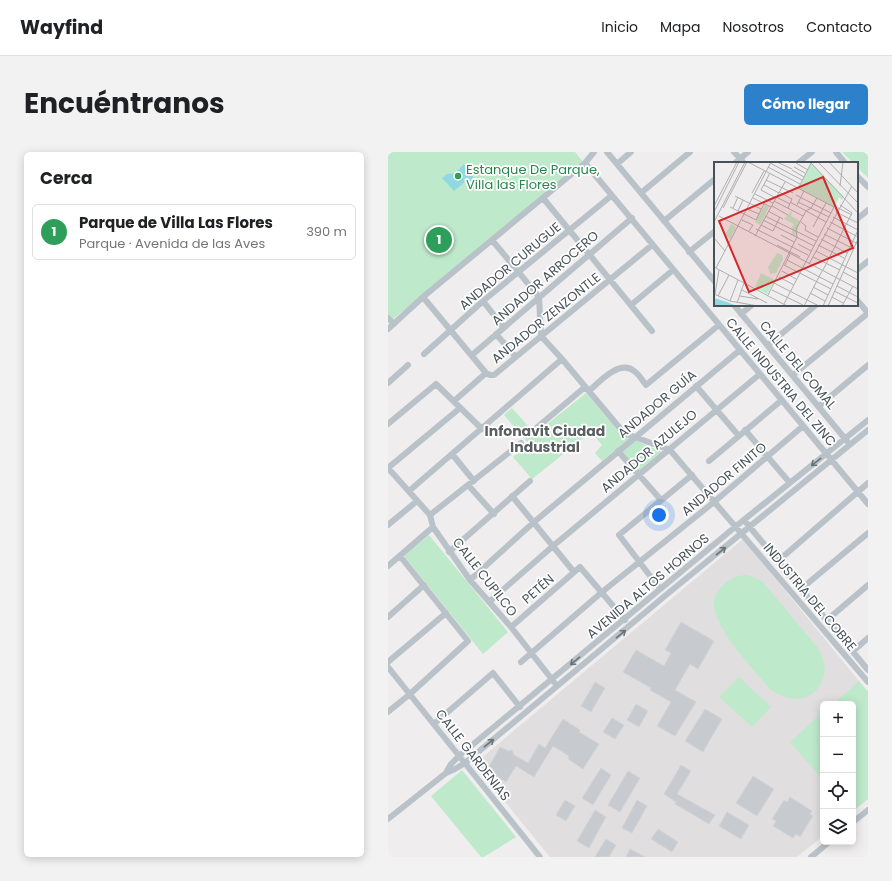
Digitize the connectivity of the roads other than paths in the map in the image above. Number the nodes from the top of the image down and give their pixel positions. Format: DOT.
graph roads {
  1 [pos="594,152"];
  2 [pos="607,152"];
  3 [pos="631,152"];
  4 [pos="690,152"];
  5 [pos="734,152"];
  6 [pos="748,152"];
  7 [pos="812,152"];
  8 [pos="836,152"];
  9 [pos="739,162"];
  10 [pos="799,162"];
  11 [pos="844,162"];
  12 [pos="585,163"];
  13 [pos="617,164"];
  14 [pos="858,177"];
  15 [pos="714,180"];
  16 [pos="868,188"];
  17 [pos="641,193"];
  18 [pos="611,196"];
  19 [pos="543,198"];
  20 [pos="868,210"];
  21 [pos="632,218"];
  22 [pos="858,218"];
  23 [pos="664,221"];
  24 [pos="570,230"];
  25 [pos="714,232"];
  26 [pos="492,240"];
  27 [pos="652,244"];
  28 [pos="690,252"];
  29 [pos="590,254"];
  30 [pos="868,261"];
  31 [pos="858,269"];
  32 [pos="673,270"];
  33 [pos="518,272"];
  34 [pos="610,279"];
  35 [pos="714,281"];
  36 [pos="424,297"];
  37 [pos="539,297"];
  38 [pos="483,301"];
  39 [pos="858,301"];
  40 [pos="631,305"];
  41 [pos="735,306"];
  42 [pos="751,306"];
  43 [pos="815,306"];
  44 [pos="868,313"];
  45 [pos="742,314"];
  46 [pos="388,318"];
  47 [pos="394,324"];
  48 [pos="719,325"];
  49 [pos="504,328"];
  50 [pos="388,329"];
  51 [pos="451,330"];
  52 [pos="652,331"];
  53 [pos="496,334"];
  54 [pos="541,336"];
  55 [pos="768,345"];
  56 [pos="740,350"];
  57 [pos="424,354"];
  58 [pos="472,355"];
  59 [pos="516,357"];
  60 [pos="562,359"];
  61 [pos="408,365"];
  62 [pos="868,365"];
  63 [pos="486,373"];
  64 [pos="760,374"];
  65 [pos="793,375"];
  66 [pos="388,383"];
  67 [pos="696,386"];
  68 [pos="587,389"];
  69 [pos="782,400"];
  70 [pos="454,401"];
  71 [pos="819,406"];
  72 [pos="460,408"];
  73 [pos="717,410"];
  74 [pos="868,420"];
  75 [pos="388,424"];
  76 [pos="803,426"];
  77 [pos="482,429"];
  78 [pos="534,430"];
  79 [pos="745,430"];
  80 [pos="868,430"];
  81 [pos="738,436"];
  82 [pos="634,437"];
  83 [pos="845,438"];
  84 [pos="521,443"];
  85 [pos="850,444"];
  86 [pos="670,450"];
  87 [pos="618,451"];
  88 [pos="452,454"];
  89 [pos="826,454"];
  90 [pos="767,456"];
  91 [pos="831,460"];
  92 [pos="709,461"];
  93 [pos="389,471"];
  94 [pos="639,474"];
  95 [pos="692,475"];
  96 [pos="530,481"];
  97 [pos="790,483"];
  98 [pos="868,483"];
  99 [pos="471,484"];
  100 [pos="409,491"];
  101 [pos="858,492"];
  102 [pos="512,496"];
  103 [pos="661,500"];
  104 [pos="416,501"];
  105 [pos="714,502"];
  106 [pos="868,504"];
  107 [pos="494,514"];
  108 [pos="430,515"];
  109 [pos="744,520"];
  110 [pos="534,522"];
  111 [pos="388,525"];
  112 [pos="433,527"];
  113 [pos="735,527"];
  114 [pos="750,528"];
  115 [pos="868,533"];
  116 [pos="742,534"];
  117 [pos="553,546"];
  118 [pos="449,552"];
  119 [pos="400,556"];
  120 [pos="778,561"];
  121 [pos="640,562"];
  122 [pos="388,566"];
  123 [pos="574,572"];
  124 [pos="470,580"];
  125 [pos="424,585"];
  126 [pos="868,585"];
  127 [pos="660,589"];
  128 [pos="800,589"];
  129 [pos="602,592"];
  130 [pos="489,602"];
  131 [pos="446,613"];
  132 [pos="388,617"];
  133 [pos="625,620"];
  134 [pos="827,620"];
  135 [pos="510,627"];
  136 [pos="868,638"];
  137 [pos="852,651"];
  138 [pos="532,653"];
  139 [pos="388,662"];
  140 [pos="521,662"];
  141 [pos="388,667"];
  142 [pos="868,670"];
  143 [pos="552,680"];
  144 [pos="868,682"];
  145 [pos="558,686"];
  146 [pos="410,694"];
  147 [pos="520,706"];
  148 [pos="388,712"];
  149 [pos="435,724"];
  150 [pos="459,756"];
  151 [pos="465,763"];
  152 [pos="446,773"];
  153 [pos="868,810"];
  154 [pos="388,819"];
  155 [pos="856,820"];
  156 [pos="825,845"];
  157 [pos="540,857"];
  158 [pos="811,857"];
  1 -- 12 [label="street"];
  2 -- 13 [label="street"];
  3 -- 13 [label="street"];
  4 -- 17 [label="street"];
  5 -- 9 [label="street"];
  6 -- 9 [label="street"];
  7 -- 10 [label="street"];
  8 -- 11 [label="street"];
  12 -- 18 [label="street, CALLE INDUSTRIA DEL ZINC"];
  12 -- 19 [label="street"];
  13 -- 17 [label="street"];
  14 -- 16 [label="street"];
  15 -- 23 [label="street"];
  17 -- 23 [label="street"];
  18 -- 21 [label="street, CALLE INDUSTRIA DEL ZINC"];
  18 -- 24 [label="street, ANDADOR CURUGUE"];
  19 -- 24 [label="street"];
  19 -- 26 [label="street"];
  20 -- 22 [label="street"];
  21 -- 27 [label="street, CALLE INDUSTRIA DEL ZINC"];
  21 -- 29 [label="street, ANDADOR ARROCERO"];
  23 -- 28 [label="street"];
  24 -- 29 [label="street"];
  24 -- 33 [label="street, ANDADOR CURUGUE"];
  25 -- 28 [label="street"];
  26 -- 33 [label="street"];
  26 -- 36 [label="street"];
  27 -- 32 [label="street, CALLE INDUSTRIA DEL ZINC"];
  27 -- 34 [label="street, ANDADOR ZENZONTLE"];
  28 -- 35 [label="street"];
  29 -- 34 [label="street"];
  29 -- 37 [label="street, ANDADOR ARROCERO"];
  30 -- 31 [label="street"];
  32 -- 40 [label="street"];
  32 -- 48 [label="street, CALLE INDUSTRIA DEL ZINC"];
  33 -- 37 [label="street"];
  33 -- 38 [label="street, ANDADOR CURUGUE"];
  34 -- 40 [label="street"];
  34 -- 54 [label="street, ANDADOR ZENZONTLE"];
  36 -- 47 [label="street"];
  36 -- 51 [label="street"];
  37 -- 49 [label="street, ANDADOR ARROCERO"];
  37 -- 54 [label="street"];
  38 -- 49 [label="street"];
  38 -- 51 [label="street, ANDADOR CURUGUE"];
  39 -- 44 [label="street"];
  40 -- 52 [label="street"];
  41 -- 45 [label="street, CALLE DEL COMAL"];
  42 -- 45 [label="street"];
  43 -- 55 [label="street"];
  44 -- 65 [label="street"];
  45 -- 55 [label="street, CALLE DEL COMAL"];
  46 -- 47 [label="street"];
  47 -- 50 [label="street"];
  48 -- 56 [label="street, CALLE INDUSTRIA DEL ZINC"];
  48 -- 68 [label="street"];
  49 -- 53 [label="street, ANDADOR ARROCERO"];
  51 -- 57 [label="street, ANDADOR CURUGUE"];
  51 -- 58 [label="street"];
  53 -- 58 [label="street, ANDADOR ARROCERO"];
  53 -- 59 [label="street"];
  54 -- 59 [label="street, ANDADOR ZENZONTLE"];
  54 -- 60 [label="street"];
  55 -- 65 [label="street, CALLE DEL COMAL"];
  56 -- 64 [label="street, CALLE INDUSTRIA DEL ZINC"];
  56 -- 67 [label="street, ANDADOR GUÍA"];
  58 -- 63 [label="street"];
  59 -- 63 [label="street, ANDADOR ZENZONTLE"];
  60 -- 68 [label="street"];
  60 -- 77 [label="street"];
  61 -- 66 [label="street"];
  62 -- 71 [label="street"];
  63 -- 70 [label="street, ANDADOR ZENZONTLE"];
  64 -- 69 [label="street, CALLE INDUSTRIA DEL ZINC"];
  64 -- 73 [label="street, ANDADOR AZULEJO"];
  65 -- 71 [label="street, CALLE DEL COMAL"];
  67 -- 73 [label="street"];
  67 -- 82 [label="street, ANDADOR GUÍA"];
  68 -- 78 [label="street"];
  68 -- 82 [label="street"];
  69 -- 76 [label="street, CALLE INDUSTRIA DEL ZINC"];
  69 -- 79 [label="street"];
  70 -- 72 [label="street"];
  70 -- 75 [label="street"];
  71 -- 83 [label="street, CALLE DEL COMAL"];
  72 -- 77 [label="street"];
  72 -- 93 [label="street"];
  73 -- 81 [label="street"];
  73 -- 86 [label="street, ANDADOR AZULEJO"];
  74 -- 83 [label="street, AVENIDA ALTOS HORNOS"];
  76 -- 89 [label="street, CALLE INDUSTRIA DEL ZINC"];
  76 -- 90 [label="street, ANDADOR FINITO"];
  77 -- 88 [label="street"];
  79 -- 81 [label="street"];
  79 -- 90 [label="street"];
  80 -- 85 [label="street, AVENIDA ALTOS HORNOS"];
  81 -- 92 [label="street"];
  82 -- 86 [label="street"];
  82 -- 87 [label="street, ANDADOR GUÍA"];
  83 -- 85 [label="street, CALLE DEL COMAL"];
  83 -- 89 [label="street, AVENIDA ALTOS HORNOS"];
  84 -- 99 [label="street"];
  85 -- 91 [label="street, AVENIDA ALTOS HORNOS"];
  86 -- 94 [label="street, ANDADOR AZULEJO"];
  86 -- 95 [label="street, INDUSTRIA DEL COBRE"];
  87 -- 94 [label="street"];
  87 -- 110 [label="street, ANDADOR GUÍA"];
  88 -- 99 [label="street"];
  88 -- 100 [label="street"];
  89 -- 91 [label="street, CALLE INDUSTRIA DEL ZINC"];
  89 -- 97 [label="street, AVENIDA ALTOS HORNOS, one-way"];
  90 -- 97 [label="street"];
  90 -- 105 [label="street, ANDADOR FINITO"];
  91 -- 101 [label="street, CALLE INDUSTRIA DEL ZINC"];
  91 -- 114 [label="street, AVENIDA ALTOS HORNOS"];
  93 -- 100 [label="street"];
  94 -- 103 [label="street"];
  94 -- 117 [label="street, ANDADOR AZULEJO"];
  95 -- 103 [label="street"];
  95 -- 105 [label="street, INDUSTRIA DEL COBRE"];
  96 -- 102 [label="street"];
  97 -- 109 [label="street, AVENIDA ALTOS HORNOS"];
  98 -- 101 [label="street"];
  99 -- 107 [label="street"];
  99 -- 108 [label="street"];
  100 -- 104 [label="street"];
  101 -- 106 [label="street, CALLE INDUSTRIA DEL ZINC"];
  101 -- 120 [label="street"];
  102 -- 107 [label="street"];
  102 -- 110 [label="street"];
  103 -- 121 [label="street"];
  104 -- 108 [label="street"];
  104 -- 111 [label="street"];
  105 -- 113 [label="street, INDUSTRIA DEL COBRE"];
  105 -- 121 [label="street, ANDADOR FINITO"];
  107 -- 118 [label="street"];
  108 -- 112 [label="street, CALLE CUPILCO"];
  109 -- 113 [label="street, AVENIDA ALTOS HORNOS"];
  109 -- 114 [label="street, INDUSTRIA DEL COBRE"];
  110 -- 117 [label="street"];
  110 -- 124 [label="street, ANDADOR GUÍA"];
  112 -- 118 [label="street, CALLE CUPILCO"];
  112 -- 119 [label="street"];
  113 -- 116 [label="street, INDUSTRIA DEL COBRE"];
  113 -- 127 [label="street, AVENIDA ALTOS HORNOS"];
  114 -- 116 [label="street, AVENIDA ALTOS HORNOS"];
  114 -- 120 [label="street, INDUSTRIA DEL COBRE"];
  115 -- 128 [label="street"];
  116 -- 144 [label="street, INDUSTRIA DEL COBRE"];
  145 -- 116 [label="street, AVENIDA ALTOS HORNOS, one-way"];
  117 -- 123 [label="street"];
  117 -- 130 [label="street, ANDADOR AZULEJO"];
  118 -- 124 [label="street, CALLE CUPILCO"];
  119 -- 122 [label="street"];
  119 -- 125 [label="street"];
  120 -- 128 [label="street, INDUSTRIA DEL COBRE"];
  121 -- 127 [label="street"];
  121 -- 129 [label="street, ANDADOR FINITO"];
  123 -- 129 [label="street, PETÉN"];
  123 -- 135 [label="street, PETÉN"];
  124 -- 130 [label="street, CALLE CUPILCO"];
  125 -- 131 [label="street"];
  125 -- 132 [label="street"];
  126 -- 134 [label="street"];
  127 -- 133 [label="street, AVENIDA ALTOS HORNOS"];
  128 -- 134 [label="street, INDUSTRIA DEL COBRE"];
  129 -- 133 [label="street"];
  129 -- 138 [label="street, ANDADOR FINITO"];
  130 -- 135 [label="street, CALLE CUPILCO"];
  131 -- 139 [label="street"];
  131 -- 146 [label="street"];
  133 -- 143 [label="street, AVENIDA ALTOS HORNOS, one-way"];
  134 -- 137 [label="street, INDUSTRIA DEL COBRE"];
  135 -- 138 [label="street, CALLE CUPILCO"];
  136 -- 137 [label="street"];
  137 -- 142 [label="street, INDUSTRIA DEL COBRE"];
  138 -- 140 [label="street, ANDADOR FINITO"];
  138 -- 143 [label="street, CALLE CUPILCO"];
  141 -- 146 [label="street, CALLE GARDENIAS"];
  143 -- 145 [label="street, CALLE CUPILCO"];
  143 -- 147 [label="street, AVENIDA ALTOS HORNOS"];
  151 -- 145 [label="street, AVENIDA ALTOS HORNOS, one-way"];
  146 -- 148 [label="street"];
  146 -- 149 [label="street, CALLE GARDENIAS"];
  147 -- 149 [label="street"];
  147 -- 150 [label="street, AVENIDA ALTOS HORNOS"];
  149 -- 150 [label="street, CALLE GARDENIAS"];
  150 -- 151 [label="street, CALLE GARDENIAS"];
  150 -- 152 [label="street, AVENIDA ALTOS HORNOS"];
  151 -- 152 [label="street, AVENIDA ALTOS HORNOS"];
  151 -- 157 [label="street, CALLE GARDENIAS"];
  152 -- 154 [label="street, AVENIDA ALTOS HORNOS"];
  153 -- 155 [label="street"];
  156 -- 158 [label="street"];
}
